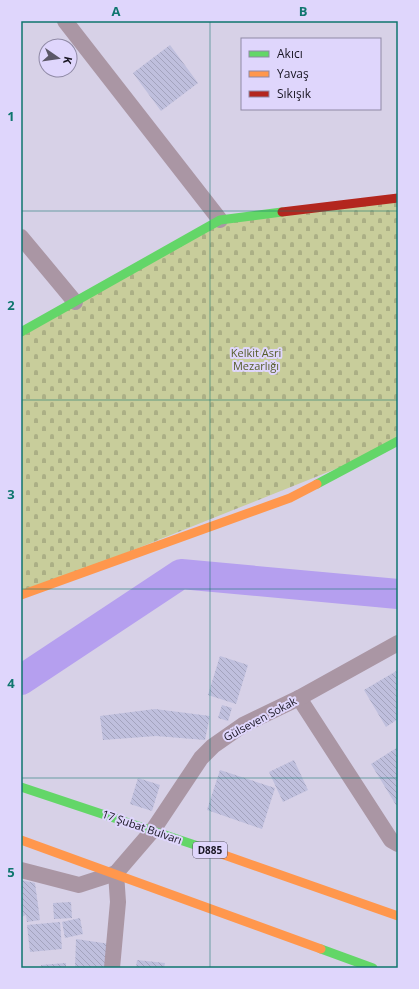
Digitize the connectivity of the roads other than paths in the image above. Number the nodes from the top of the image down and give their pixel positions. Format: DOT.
graph roads {
  1 [pos="65,21"];
  2 [pos="398,198"];
  3 [pos="220,220"];
  4 [pos="21,237"];
  5 [pos="75,302"];
  6 [pos="21,332"];
  7 [pos="398,440"];
  8 [pos="21,595"];
  9 [pos="398,643"];
  10 [pos="299,698"];
  11 [pos="21,787"];
  12 [pos="154,830"];
  13 [pos="21,840"];
  14 [pos="398,844"];
  15 [pos="21,870"];
  16 [pos="116,873"];
  17 [pos="398,916"];
  18 [pos="112,968"];
  19 [pos="373,968"];
  1 -- 3 [label="street"];
  2 -- 3 [label="main road"];
  3 -- 5 [label="main road"];
  4 -- 5 [label="street"];
  5 -- 6 [label="main road"];
  7 -- 8 [label="main road"];
  9 -- 10 [label="street, Gülseven Sokak"];
  10 -- 12 [label="street, Gülseven Sokak"];
  10 -- 14 [label="street"];
  11 -- 12 [label="main road, 17 Şubat Bulvarı / D885"];
  12 -- 16 [label="street, Gülseven Sokak"];
  12 -- 17 [label="main road, 17 Şubat Bulvarı / D885"];
  13 -- 16 [label="main road"];
  15 -- 16 [label="street"];
  16 -- 18 [label="street"];
  16 -- 19 [label="main road"];
}
